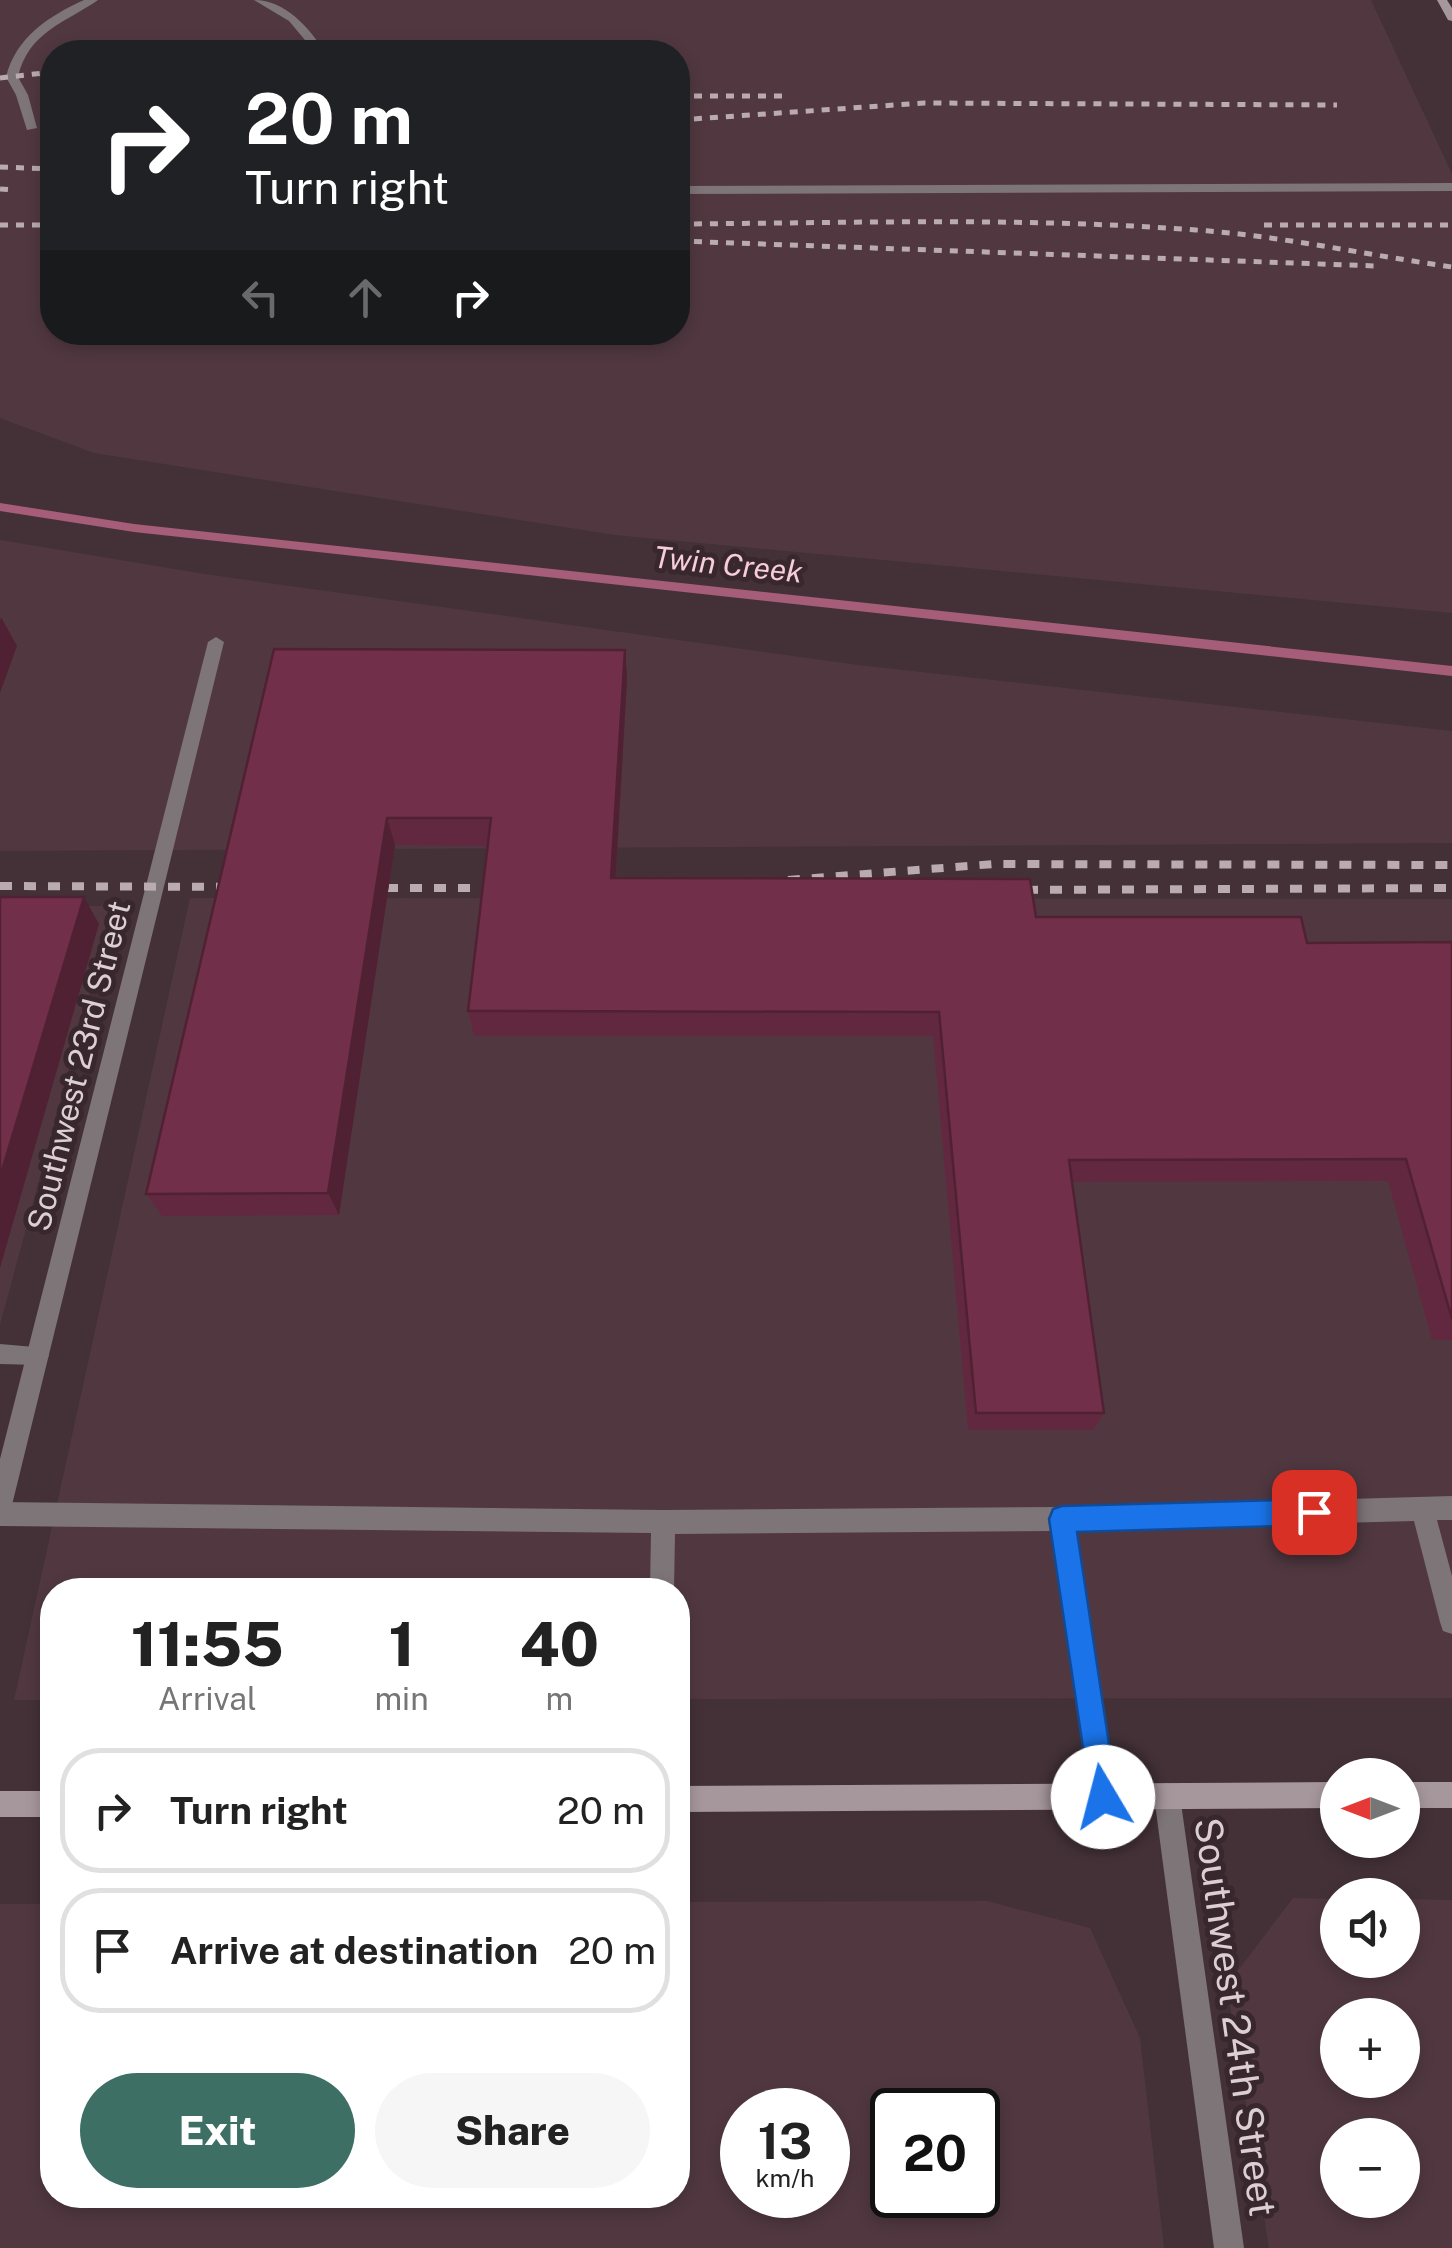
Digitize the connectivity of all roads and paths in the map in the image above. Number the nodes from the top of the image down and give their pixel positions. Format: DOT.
graph roads {
  1 [pos="93,0"];
  2 [pos="259,0"];
  3 [pos="1442,0"];
  4 [pos="1452,18"];
  5 [pos="310,40"];
  6 [pos="30,128"];
  7 [pos="1452,187"];
  8 [pos="690,190"];
  9 [pos="216,642"];
  10 [pos="0,1354"];
  11 [pos="38,1355"];
  12 [pos="0,1504"];
  13 [pos="1452,1508"];
  14 [pos="1423,1509"];
  15 [pos="0,1514"];
  16 [pos="1062,1519"];
  17 [pos="664,1522"];
  18 [pos="662,1578"];
  19 [pos="1452,1622"];
  20 [pos="1420,1795"];
  21 [pos="1452,1795"];
  22 [pos="1167,1796"];
  23 [pos="1320,1796"];
  24 [pos="1103,1797"];
  25 [pos="690,1799"];
  26 [pos="0,1804"];
  27 [pos="40,1804"];
  28 [pos="1229,2248"];
  1 -- 6 [label="street"];
  2 -- 5 [label="street"];
  3 -- 4 [label="main road"];
  7 -- 8 [label="street"];
  9 -- 11 [label="street, Southwest 23rd Street"];
  10 -- 11 [label="street"];
  11 -- 12 [label="street, Southwest 23rd Street"];
  13 -- 14 [label="street"];
  14 -- 16 [label="street"];
  14 -- 19 [label="street"];
  15 -- 17 [label="street"];
  16 -- 17 [label="street"];
  16 -- 24 [label="street"];
  17 -- 18 [label="street"];
  20 -- 21 [label="main road"];
  22 -- 23 [label="main road"];
  22 -- 24 [label="main road"];
  22 -- 28 [label="street, Southwest 24th Street"];
  24 -- 25 [label="main road"];
  26 -- 27 [label="main road"];
}
